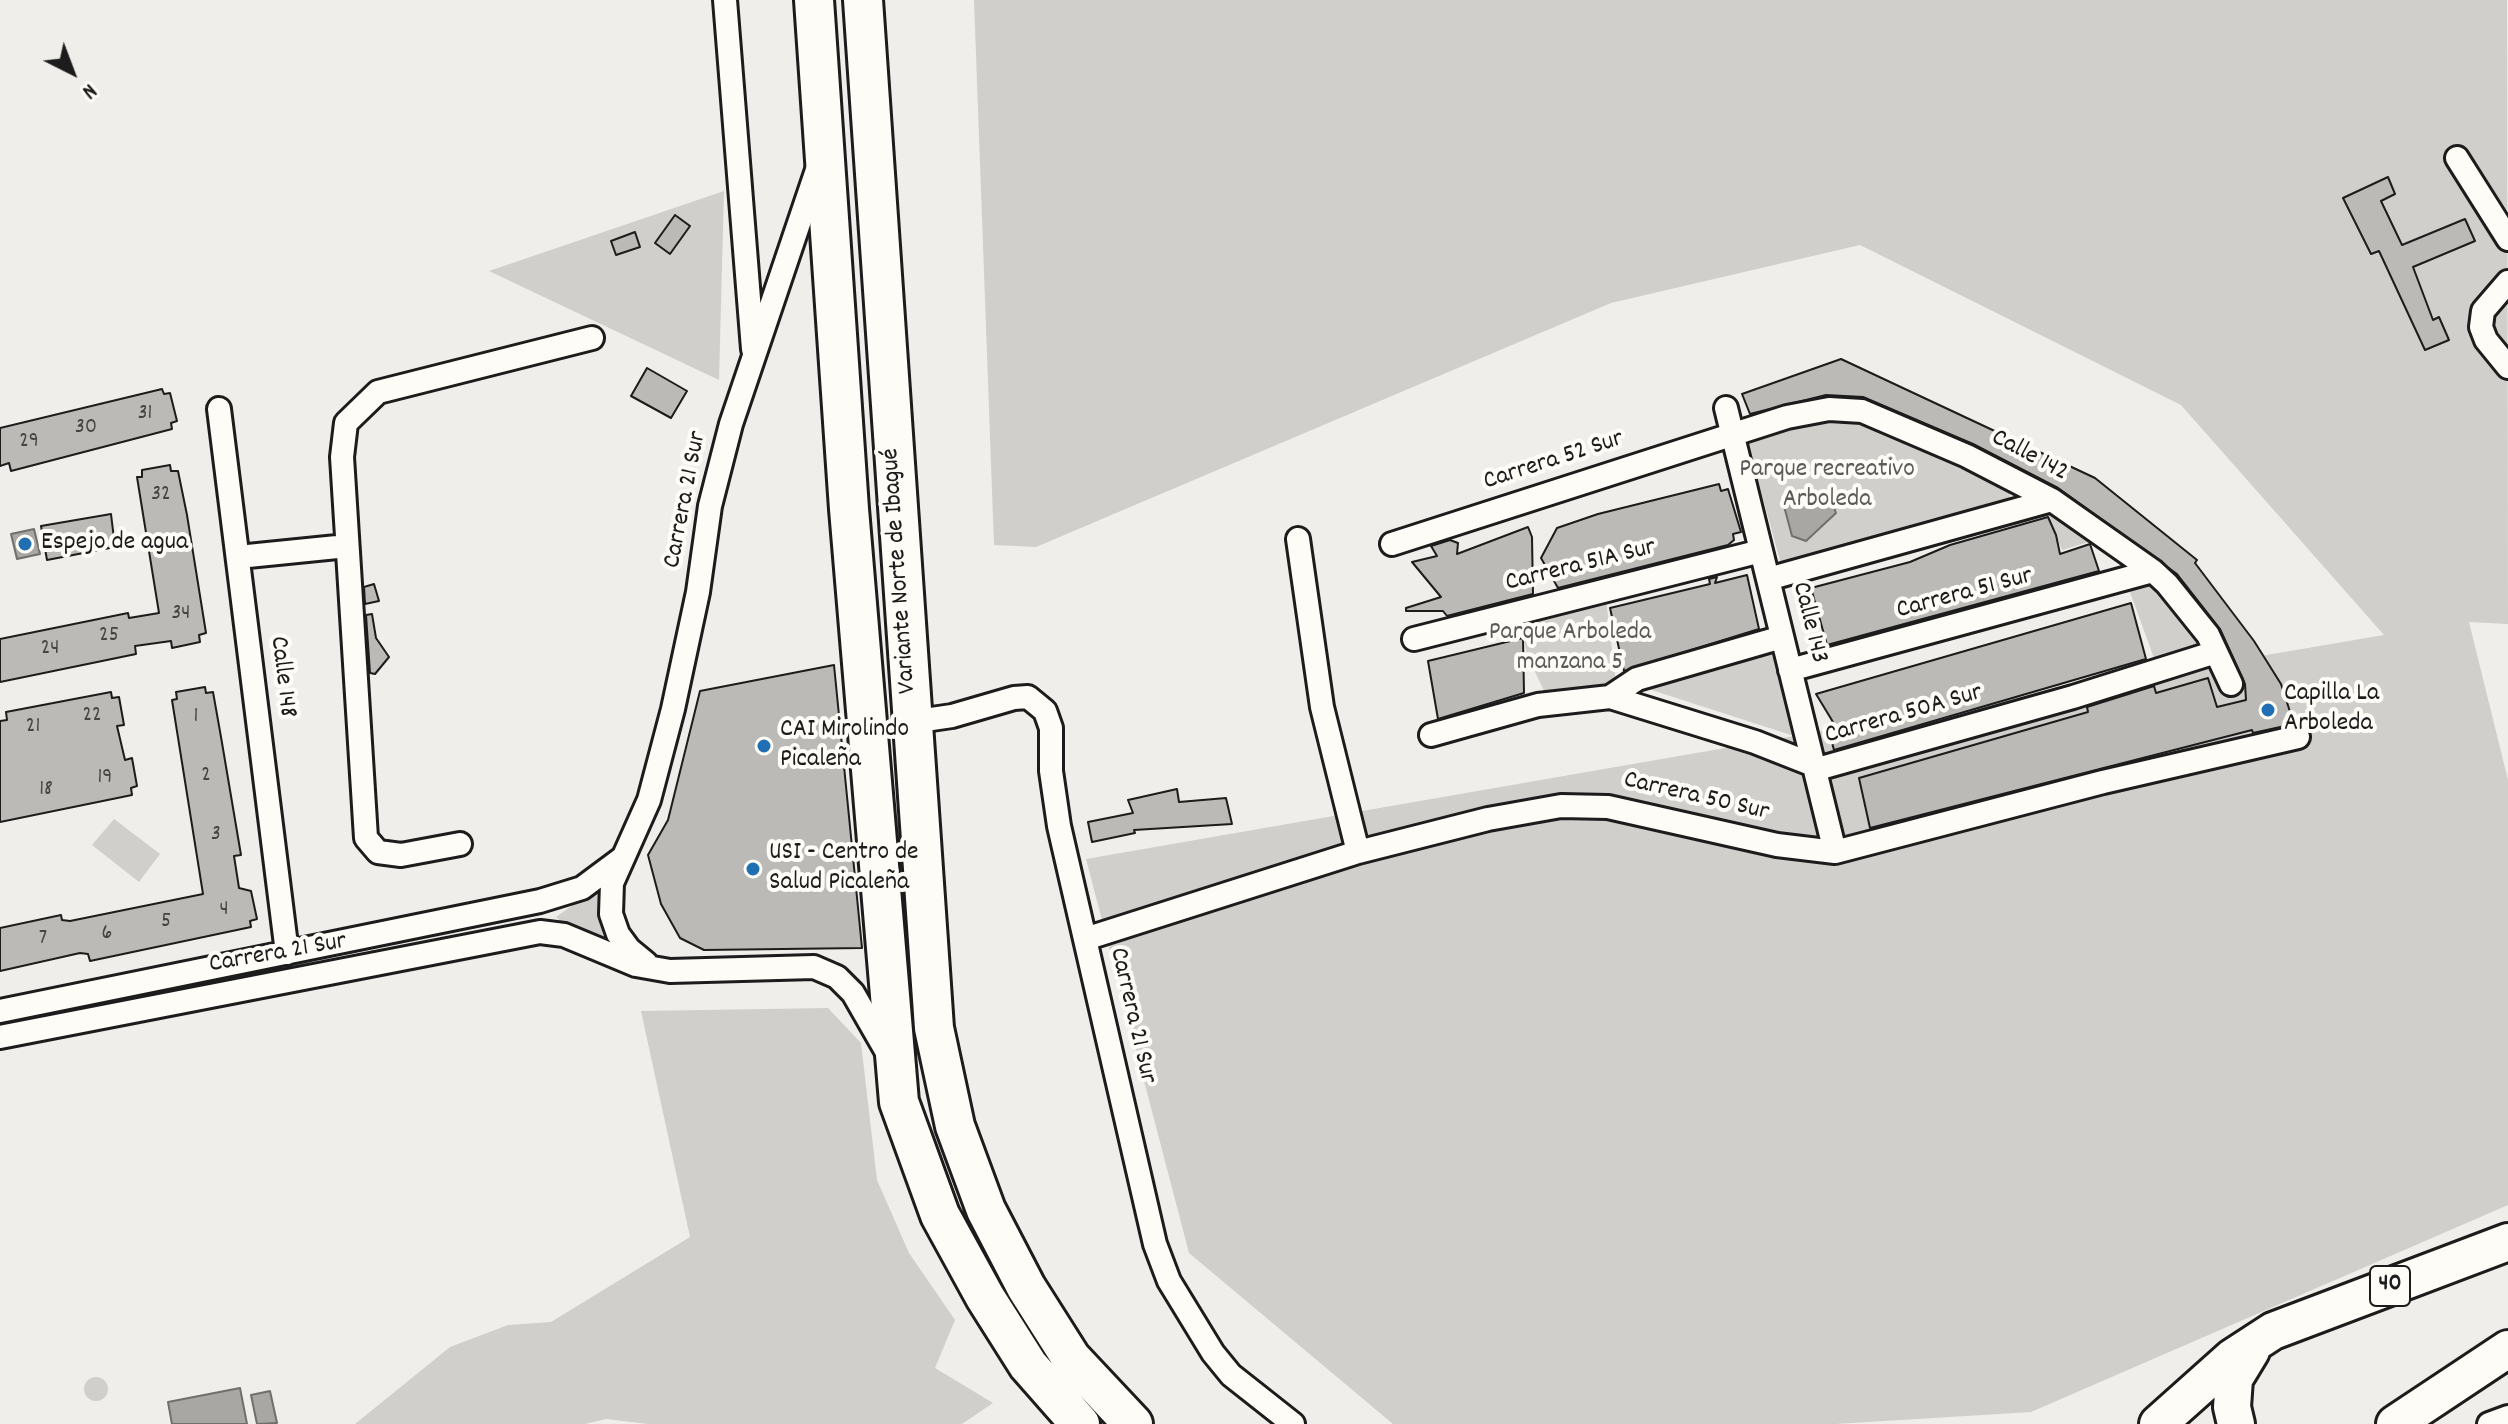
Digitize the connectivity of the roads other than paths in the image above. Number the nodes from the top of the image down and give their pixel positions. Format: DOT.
graph roads {
  1 [pos="725,0"];
  2 [pos="814,0"];
  3 [pos="863,0"];
  4 [pos="823,154"];
  5 [pos="2457,158"];
  6 [pos="2508,239"];
  7 [pos="2508,282"];
  8 [pos="592,338"];
  9 [pos="753,358"];
  10 [pos="2508,367"];
  11 [pos="1726,408"];
  12 [pos="219,409"];
  13 [pos="1733,435"];
  14 [pos="2052,500"];
  15 [pos="1298,539"];
  16 [pos="1392,544"];
  17 [pos="347,546"];
  18 [pos="1761,551"];
  19 [pos="238,557"];
  20 [pos="2153,571"];
  21 [pos="1768,579"];
  22 [pos="1782,637"];
  23 [pos="1414,639"];
  24 [pos="2216,652"];
  25 [pos="1790,670"];
  26 [pos="2231,684"];
  27 [pos="1610,697"];
  28 [pos="911,722"];
  29 [pos="1431,735"];
  30 [pos="2298,737"];
  31 [pos="1814,767"];
  32 [pos="460,844"];
  33 [pos="1358,852"];
  34 [pos="1835,852"];
  35 [pos="621,859"];
  36 [pos="540,901"];
  37 [pos="540,932"];
  38 [pos="1085,939"];
  39 [pos="287,953"];
  40 [pos="656,969"];
  41 [pos="191,973"];
  42 [pos="198,998"];
  43 [pos="0,1011"];
  44 [pos="0,1037"];
  45 [pos="893,1062"];
  46 [pos="2508,1242"];
  47 [pos="2273,1331"];
  48 [pos="2508,1349"];
  49 [pos="2508,1417"];
  50 [pos="1080,1424"];
  51 [pos="1133,1424"];
  52 [pos="1293,1424"];
  53 [pos="2158,1424"];
  54 [pos="2236,1424"];
  55 [pos="2396,1424"];
  56 [pos="2489,1424"];
  1 -- 9 [label="street"];
  2 -- 4 [label="highway, Variante Norte de Ibagué"];
  3 -- 28 [label="highway, Variante Norte de Ibagué"];
  4 -- 9 [label="street, Carrera 21 Sur"];
  4 -- 45 [label="highway, Variante Norte de Ibagué"];
  5 -- 6 [label="street"];
  7 -- 10 [label="street"];
  8 -- 17 [label="street"];
  9 -- 35 [label="street, Carrera 21 Sur"];
  11 -- 13 [label="street, Calle 143"];
  12 -- 19 [label="street, Calle 148"];
  13 -- 14 [label="street, Calle 142"];
  13 -- 16 [label="street, Carrera 52 Sur"];
  13 -- 18 [label="street, Calle 143"];
  14 -- 20 [label="street, Calle 142"];
  14 -- 21 [label="street"];
  15 -- 33 [label="street"];
  17 -- 19 [label="street"];
  17 -- 32 [label="street"];
  18 -- 21 [label="street, Calle 143"];
  18 -- 23 [label="street, Carrera 51A Sur"];
  19 -- 39 [label="street, Calle 148"];
  20 -- 24 [label="street, Calle 142"];
  20 -- 25 [label="street, Carrera 51 Sur"];
  21 -- 22 [label="street, Calle 143"];
  22 -- 25 [label="street, Calle 143"];
  22 -- 27 [label="street"];
  24 -- 26 [label="street, Calle 142"];
  24 -- 31 [label="street, Carrera 50A Sur"];
  25 -- 31 [label="street, Calle 143"];
  27 -- 29 [label="street"];
  27 -- 31 [label="street, Carrera 50A Sur"];
  28 -- 38 [label="street, Carrera 21 Sur"];
  28 -- 51 [label="highway, Variante Norte de Ibagué"];
  30 -- 34 [label="street, Carrera 50 Sur"];
  31 -- 34 [label="street, Calle 143"];
  33 -- 34 [label="street, Carrera 50 Sur"];
  33 -- 38 [label="street, Carrera 50 Sur"];
  35 -- 36 [label="street, Carrera 21 Sur"];
  35 -- 40 [label="street, Carrera 21 Sur"];
  36 -- 37 [label="street"];
  36 -- 39 [label="street, Carrera 21 Sur"];
  37 -- 40 [label="street, Carrera 21 Sur"];
  37 -- 42 [label="street, Carrera 21 Sur"];
  38 -- 52 [label="street, Carrera 21 Sur"];
  39 -- 41 [label="street, Carrera 21 Sur"];
  40 -- 45 [label="street, Carrera 21 Sur"];
  41 -- 42 [label="street"];
  41 -- 43 [label="street, Carrera 21 Sur"];
  42 -- 44 [label="street, Carrera 21 Sur"];
  45 -- 50 [label="highway, Variante Norte de Ibagué"];
  46 -- 47 [label="main road, 40"];
  47 -- 53 [label="main road, 40"];
  47 -- 54 [label="main road"];
  48 -- 55 [label="main road"];
  49 -- 56 [label="street"];
}
